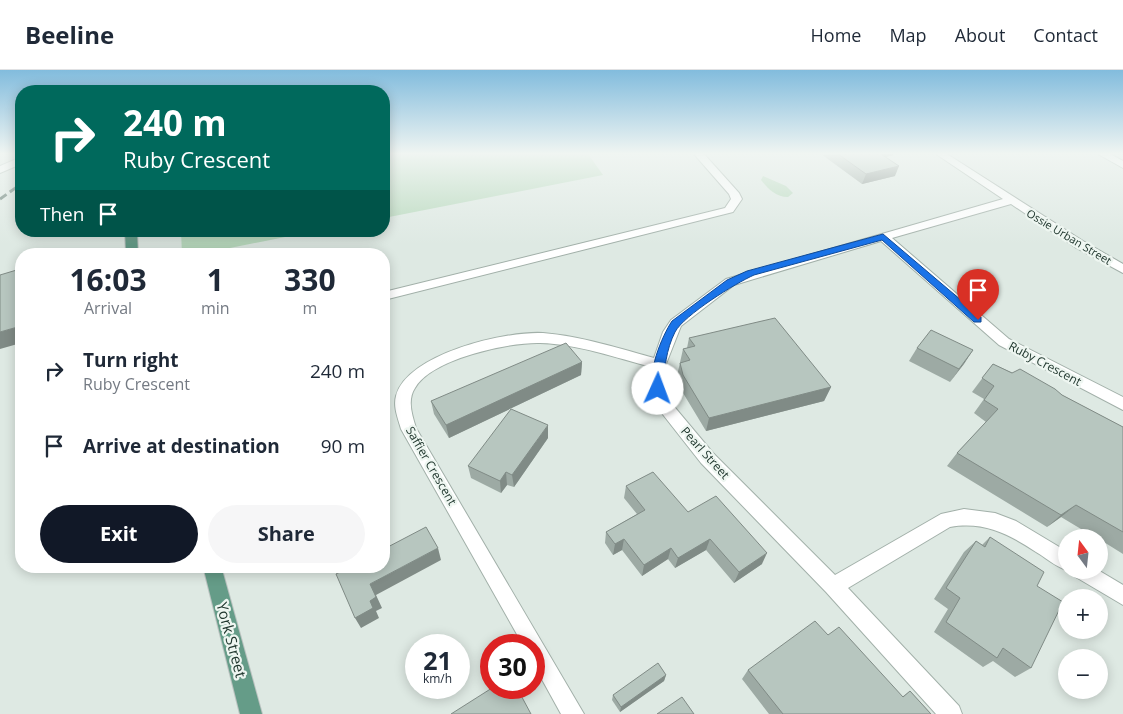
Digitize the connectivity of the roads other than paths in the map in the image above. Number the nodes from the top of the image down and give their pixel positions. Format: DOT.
graph roads {
  1 [pos="726,184"];
  2 [pos="985,184"];
  3 [pos="1010,201"];
  4 [pos="883,237"];
  5 [pos="1123,269"];
  6 [pos="390,295"];
  7 [pos="659,364"];
  8 [pos="1123,404"];
  9 [pos="1058,556"];
  10 [pos="214,573"];
  11 [pos="1095,579"];
  12 [pos="833,586"];
  13 [pos="1123,596"];
  14 [pos="528,634"];
  15 [pos="545,664"];
  16 [pos="251,714"];
  17 [pos="573,714"];
  18 [pos="951,714"];
  1 -- 6 [label="street"];
  2 -- 3 [label="street, Ossie Urban Street"];
  3 -- 4 [label="street, Pearl Street"];
  3 -- 5 [label="street, Ossie Urban Street"];
  4 -- 7 [label="street, Pearl Street"];
  4 -- 8 [label="street, Ruby Crescent"];
  7 -- 12 [label="street, Pearl Street"];
  7 -- 14 [label="street, Saffier Crescent"];
  9 -- 12 [label="street"];
  10 -- 16 [label="main road, York Street"];
  11 -- 13 [label="street"];
  12 -- 18 [label="street, Pearl Street"];
  15 -- 17 [label="street, Saffier Crescent"];
}
